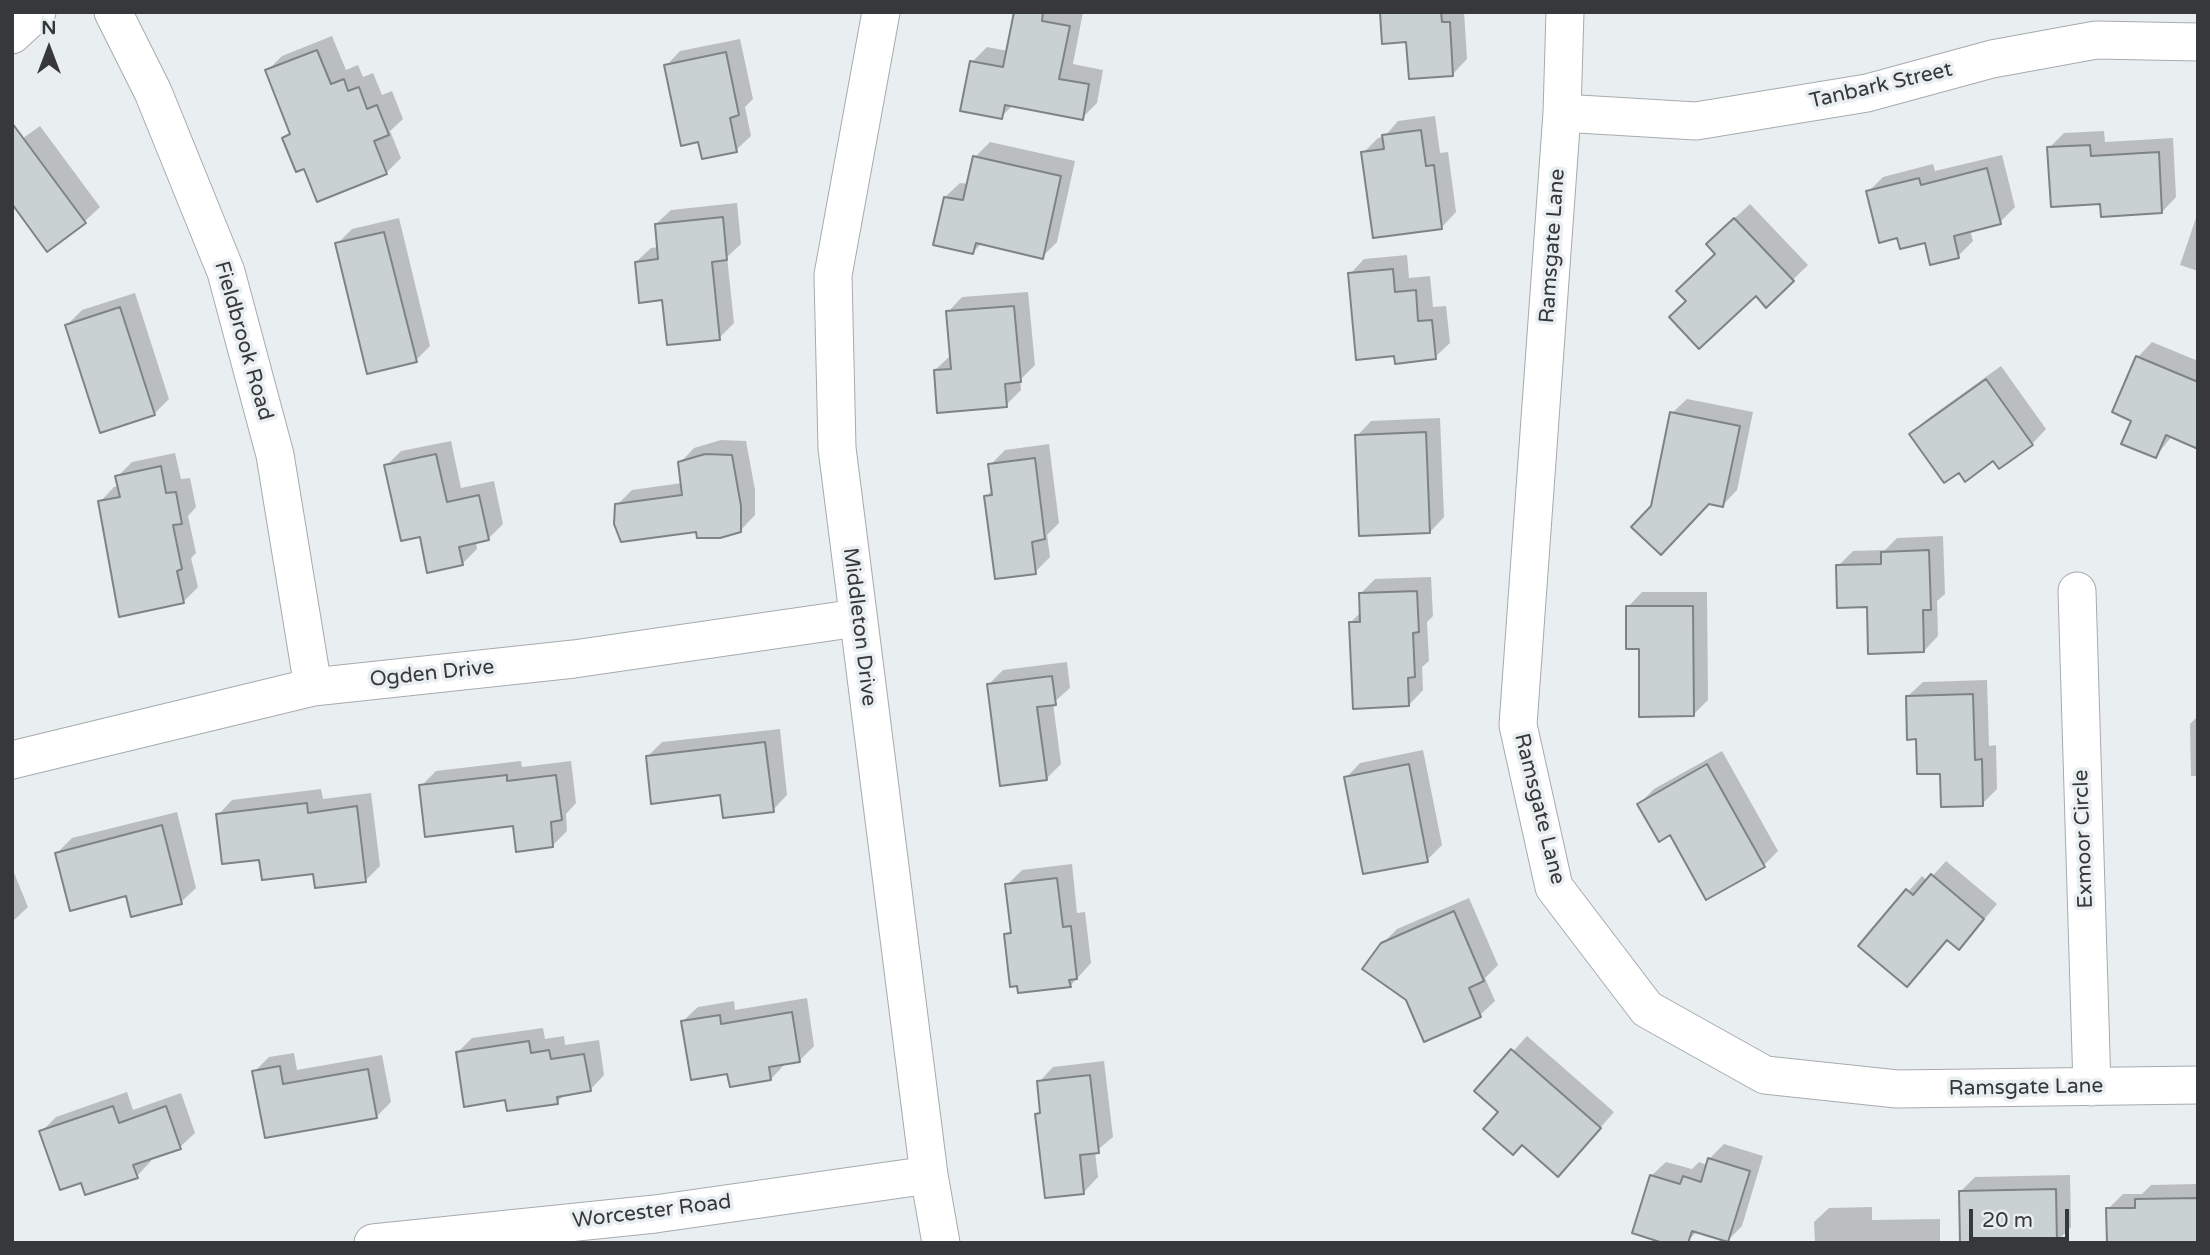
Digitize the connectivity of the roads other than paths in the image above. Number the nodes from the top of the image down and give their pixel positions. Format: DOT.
graph roads {
  1 [pos="37,12"];
  2 [pos="113,12"];
  3 [pos="881,12"];
  4 [pos="1565,12"];
  5 [pos="12,35"];
  6 [pos="2198,42"];
  7 [pos="1562,113"];
  8 [pos="2077,591"];
  9 [pos="857,618"];
  10 [pos="313,687"];
  11 [pos="12,760"];
  12 [pos="2198,1086"];
  13 [pos="2092,1087"];
  14 [pos="929,1175"];
  15 [pos="373,1243"];
  16 [pos="941,1243"];
  1 -- 5 [label="street"];
  2 -- 10 [label="street, Fieldbrook Road"];
  3 -- 9 [label="street, Middleton Drive"];
  4 -- 7 [label="street, Ramsgate Lane"];
  6 -- 7 [label="street, Tanbark Street"];
  7 -- 13 [label="street, Ramsgate Lane"];
  8 -- 13 [label="street, Exmoor Circle"];
  9 -- 10 [label="street, Ogden Drive"];
  9 -- 14 [label="street, Middleton Drive"];
  10 -- 11 [label="street, Ogden Drive"];
  12 -- 13 [label="street, Ramsgate Lane"];
  14 -- 15 [label="street, Worcester Road"];
  14 -- 16 [label="street, Middleton Drive"];
}
